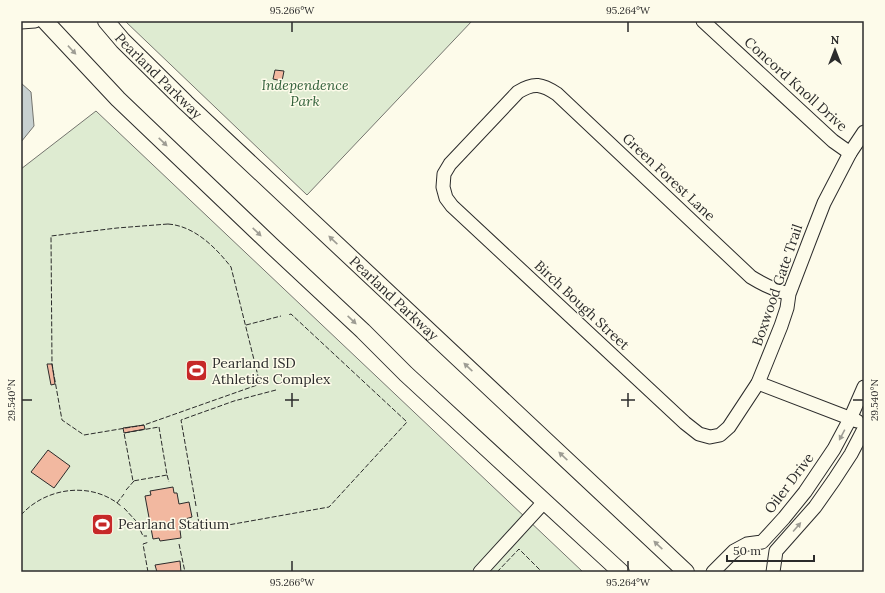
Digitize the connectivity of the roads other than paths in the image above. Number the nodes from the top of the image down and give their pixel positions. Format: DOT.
graph roads {
  1 [pos="35,21"];
  2 [pos="45,21"];
  3 [pos="106,21"];
  4 [pos="703,21"];
  5 [pos="21,22"];
  6 [pos="864,132"];
  7 [pos="850,153"];
  8 [pos="443,187"];
  9 [pos="789,294"];
  10 [pos="758,383"];
  11 [pos="864,387"];
  12 [pos="850,419"];
  13 [pos="864,424"];
  14 [pos="864,430"];
  15 [pos="710,437"];
  16 [pos="544,502"];
  17 [pos="480,572"];
  18 [pos="621,572"];
  19 [pos="686,572"];
  20 [pos="713,572"];
  21 [pos="773,572"];
  1 -- 5 [label="street"];
  2 -- 16 [label="main road, one-way"];
  19 -- 3 [label="main road, Pearland Parkway, one-way"];
  4 -- 7 [label="street, Concord Knoll Drive"];
  6 -- 7 [label="street, Boxwood Gate Trail"];
  7 -- 9 [label="street, Boxwood Gate Trail"];
  8 -- 9 [label="street, Green Forest Lane"];
  8 -- 15 [label="street, Birch Bough Street"];
  9 -- 10 [label="street, Boxwood Gate Trail"];
  10 -- 12 [label="street"];
  10 -- 15 [label="street, Boxwood Gate Trail"];
  11 -- 12 [label="street, Oiler Drive"];
  12 -- 13 [label="street"];
  12 -- 20 [label="street, Oiler Drive, one-way"];
  21 -- 14 [label="street, one-way"];
  16 -- 17 [label="street"];
  16 -- 18 [label="main road"];
}
